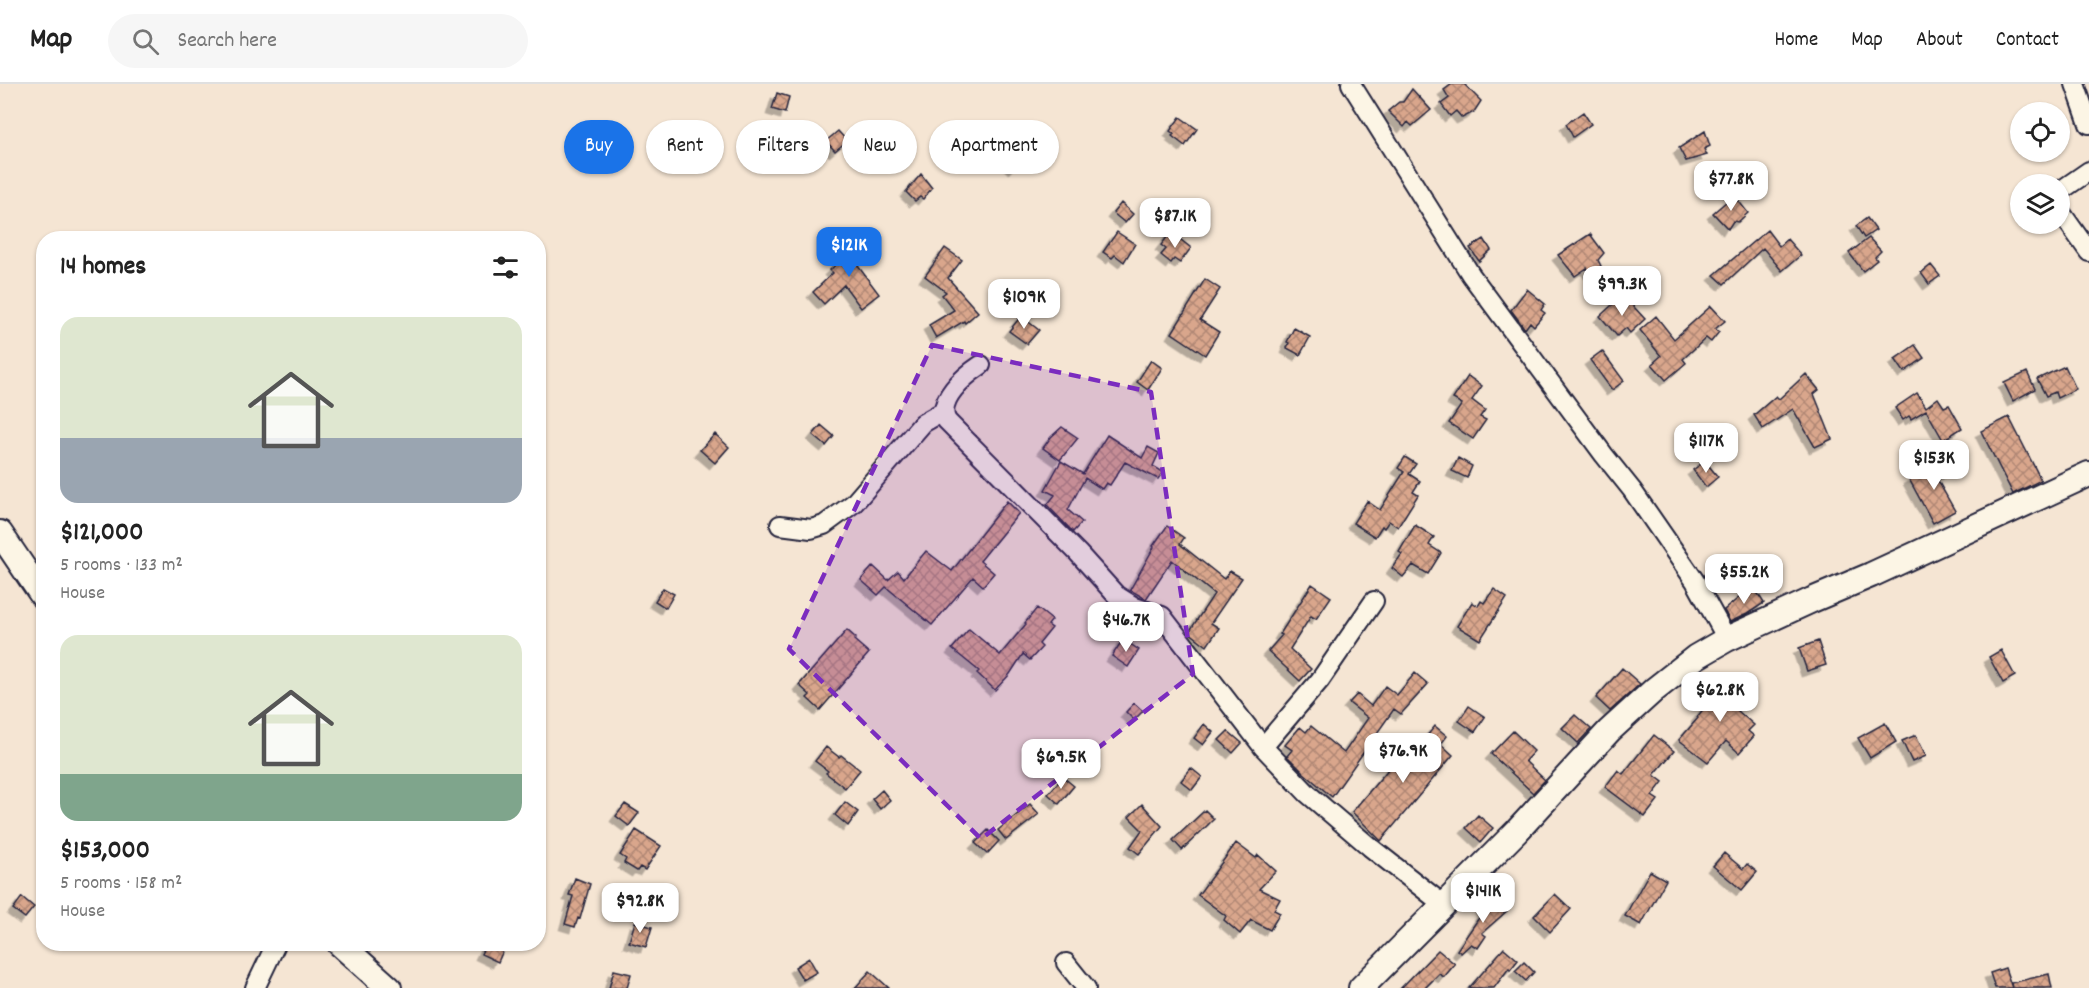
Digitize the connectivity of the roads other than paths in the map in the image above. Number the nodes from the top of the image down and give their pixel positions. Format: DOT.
graph roads {
  1 [pos="1351,84"];
  2 [pos="2075,84"];
  3 [pos="2089,124"];
  4 [pos="2089,171"];
  5 [pos="2070,184"];
  6 [pos="2070,225"];
  7 [pos="2089,252"];
  8 [pos="981,365"];
  9 [pos="944,411"];
  10 [pos="2089,474"];
  11 [pos="780,525"];
  12 [pos="0,533"];
  13 [pos="36,586"];
  14 [pos="1374,601"];
  15 [pos="1727,639"];
  16 [pos="1263,747"];
  17 [pos="1444,905"];
  18 [pos="273,951"];
  19 [pos="348,951"];
  20 [pos="1066,963"];
  21 [pos="255,988"];
  22 [pos="389,988"];
  23 [pos="1086,988"];
  24 [pos="1361,988"];
  1 -- 15 [label="street"];
  2 -- 3 [label="street"];
  4 -- 5 [label="street"];
  6 -- 7 [label="street"];
  8 -- 9 [label="street"];
  9 -- 11 [label="street"];
  9 -- 16 [label="street"];
  10 -- 15 [label="street"];
  12 -- 13 [label="street"];
  14 -- 16 [label="street"];
  15 -- 17 [label="street"];
  16 -- 17 [label="street"];
  17 -- 24 [label="street"];
  18 -- 21 [label="street"];
  19 -- 22 [label="street"];
  20 -- 23 [label="street"];
}
